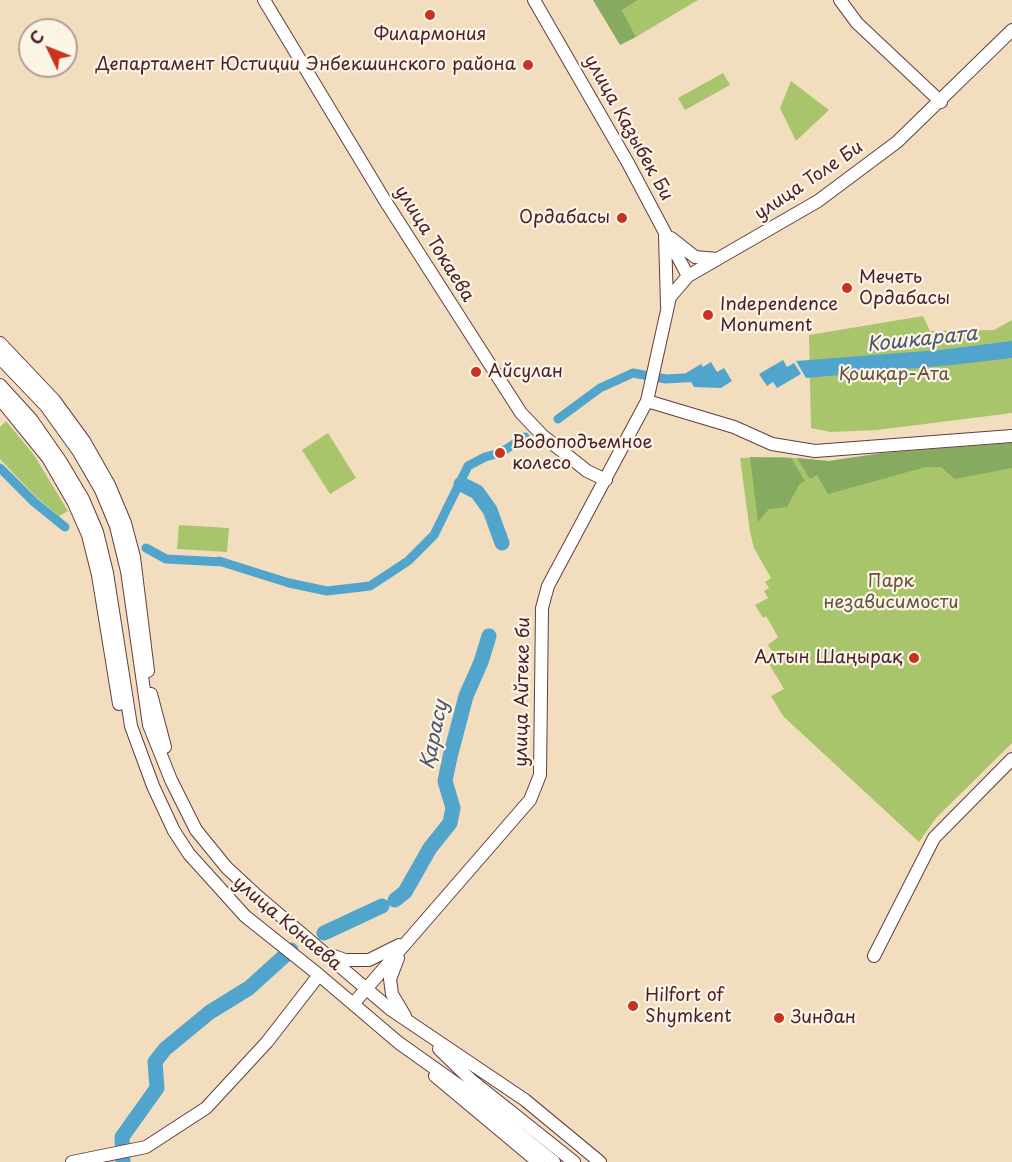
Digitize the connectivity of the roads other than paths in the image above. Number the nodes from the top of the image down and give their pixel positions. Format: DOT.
graph roads {
  1 [pos="264,0"];
  2 [pos="534,0"];
  3 [pos="840,0"];
  4 [pos="1012,30"];
  5 [pos="1012,41"];
  6 [pos="941,102"];
  7 [pos="665,232"];
  8 [pos="717,260"];
  9 [pos="688,276"];
  10 [pos="667,310"];
  11 [pos="0,343"];
  12 [pos="0,358"];
  13 [pos="27,370"];
  14 [pos="0,386"];
  15 [pos="33,392"];
  16 [pos="648,398"];
  17 [pos="0,399"];
  18 [pos="1012,436"];
  19 [pos="79,452"];
  20 [pos="61,462"];
  21 [pos="606,480"];
  22 [pos="134,557"];
  23 [pos="127,571"];
  24 [pos="1012,759"];
  25 [pos="166,770"];
  26 [pos="148,774"];
  27 [pos="164,810"];
  28 [pos="193,826"];
  29 [pos="406,942"];
  30 [pos="319,950"];
  31 [pos="874,956"];
  32 [pos="320,975"];
  33 [pos="366,988"];
  34 [pos="353,1004"];
  35 [pos="415,1028"];
  36 [pos="399,1043"];
  37 [pos="72,1162"];
  38 [pos="538,1162"];
  39 [pos="554,1162"];
  40 [pos="574,1162"];
  41 [pos="600,1162"];
  1 -- 21 [label="main road, улица Токаева"];
  2 -- 7 [label="main road, улица Казыбек Би"];
  3 -- 6 [label="main road"];
  4 -- 6 [label="main road, улица Толе Би"];
  5 -- 6 [label="main road, улица Толе Би"];
  6 -- 8 [label="main road, улица Толе Би"];
  7 -- 8 [label="main road"];
  7 -- 9 [label="main road, улица Казыбек Би"];
  7 -- 10 [label="main road"];
  8 -- 9 [label="main road, улица Толе Би"];
  9 -- 10 [label="main road, улица Айтеке би"];
  10 -- 16 [label="main road, улица Айтеке би"];
  11 -- 13 [label="main road"];
  12 -- 15 [label="main road, улица Конаева"];
  13 -- 15 [label="main road"];
  13 -- 22 [label="main road"];
  14 -- 20 [label="main road, улица Конаева"];
  15 -- 19 [label="main road, улица Конаева"];
  16 -- 18 [label="main road"];
  16 -- 21 [label="main road, улица Айтеке би"];
  17 -- 27 [label="main road"];
  19 -- 20 [label="main road"];
  19 -- 23 [label="main road, улица Конаева"];
  20 -- 26 [label="main road, улица Конаева"];
  21 -- 29 [label="main road, улица Айтеке би"];
  22 -- 23 [label="main road"];
  22 -- 28 [label="main road"];
  23 -- 25 [label="main road, улица Конаева"];
  24 -- 31 [label="main road"];
  25 -- 26 [label="main road"];
  25 -- 28 [label="main road, улица Конаева"];
  26 -- 27 [label="main road, улица Конаева"];
  27 -- 32 [label="main road, улица Конаева"];
  28 -- 30 [label="main road, улица Конаева"];
  29 -- 30 [label="main road"];
  29 -- 33 [label="main road, улица Айтеке би"];
  29 -- 35 [label="main road"];
  30 -- 33 [label="main road, улица Конаева"];
  32 -- 34 [label="main road, улица Конаева"];
  32 -- 37 [label="main road"];
  33 -- 34 [label="main road, улица Айтеке би"];
  33 -- 35 [label="main road, улица Конаева"];
  34 -- 36 [label="main road, улица Конаева"];
  35 -- 40 [label="main road, улица Конаева"];
  35 -- 41 [label="main road, улица Конаева"];
  36 -- 38 [label="main road"];
  36 -- 39 [label="main road, улица Конаева"];
}
